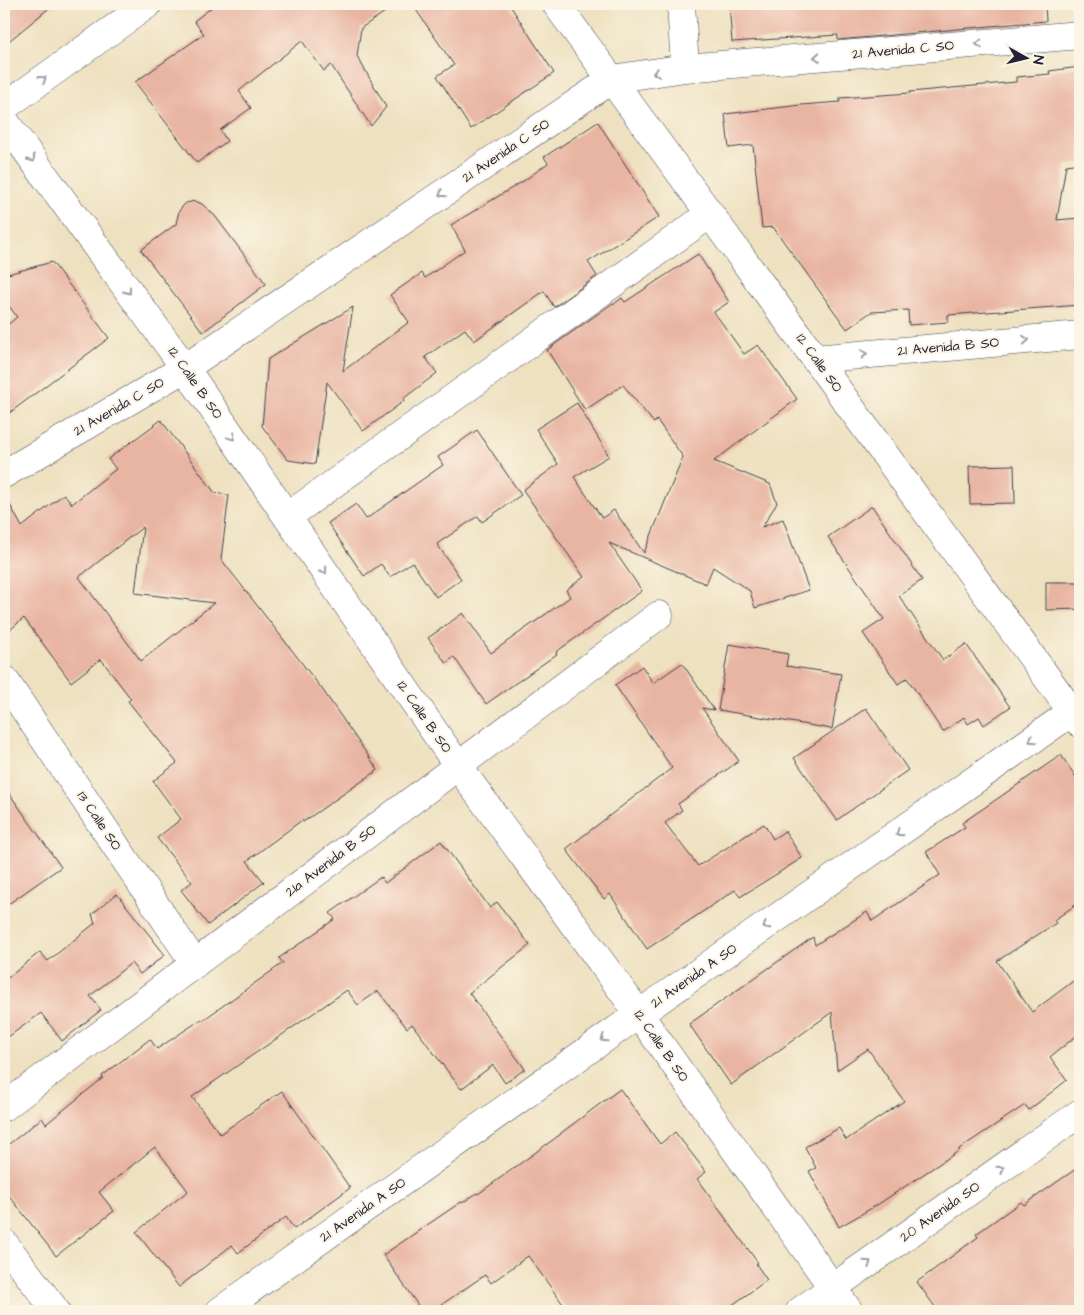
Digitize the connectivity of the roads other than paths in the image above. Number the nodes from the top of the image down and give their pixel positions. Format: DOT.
graph roads {
  1 [pos="148,4"];
  2 [pos="556,4"];
  3 [pos="681,4"];
  4 [pos="1080,35"];
  5 [pos="685,68"];
  6 [pos="612,79"];
  7 [pos="4,107"];
  8 [pos="4,120"];
  9 [pos="710,214"];
  10 [pos="1080,335"];
  11 [pos="815,359"];
  12 [pos="185,368"];
  13 [pos="4,474"];
  14 [pos="287,517"];
  15 [pos="659,615"];
  16 [pos="4,679"];
  17 [pos="1076,718"];
  18 [pos="458,766"];
  19 [pos="194,964"];
  20 [pos="639,1014"];
  21 [pos="4,1107"];
  22 [pos="1080,1113"];
  23 [pos="4,1243"];
  24 [pos="832,1288"];
  25 [pos="56,1311"];
  26 [pos="220,1311"];
  27 [pos="800,1311"];
  28 [pos="849,1311"];
  7 -- 1 [label="street, one-way"];
  2 -- 6 [label="street, 12 Calle SO"];
  3 -- 5 [label="street"];
  4 -- 5 [label="street, 21 Avenida C SO, one-way"];
  5 -- 6 [label="street, 21 Avenida C SO, one-way"];
  6 -- 9 [label="street, 12 Calle SO"];
  6 -- 12 [label="street, 21 Avenida C SO, one-way"];
  8 -- 12 [label="street, 12 Calle B SO, one-way"];
  9 -- 11 [label="street, 12 Calle SO"];
  9 -- 14 [label="street"];
  11 -- 10 [label="street, 21 Avenida B SO, one-way"];
  11 -- 17 [label="street, 12 Calle SO"];
  12 -- 13 [label="street, 21 Avenida C SO"];
  12 -- 14 [label="street, 12 Calle B SO, one-way"];
  14 -- 18 [label="street, 12 Calle B SO, one-way"];
  15 -- 18 [label="street, 21a Avenida B SO"];
  16 -- 19 [label="street, 13 Calle SO"];
  17 -- 20 [label="street, 21 Avenida A SO, one-way"];
  18 -- 19 [label="street, 21a Avenida B SO"];
  18 -- 20 [label="street, 12 Calle B SO"];
  19 -- 21 [label="street, 21a Avenida B SO"];
  20 -- 24 [label="street, 12 Calle B SO"];
  20 -- 26 [label="street, 21 Avenida A SO, one-way"];
  24 -- 22 [label="street, 20 Avenida SO, one-way"];
  23 -- 25 [label="street"];
  24 -- 27 [label="street, 20 Avenida SO"];
  24 -- 28 [label="street, 12 Calle B SO"];
}
